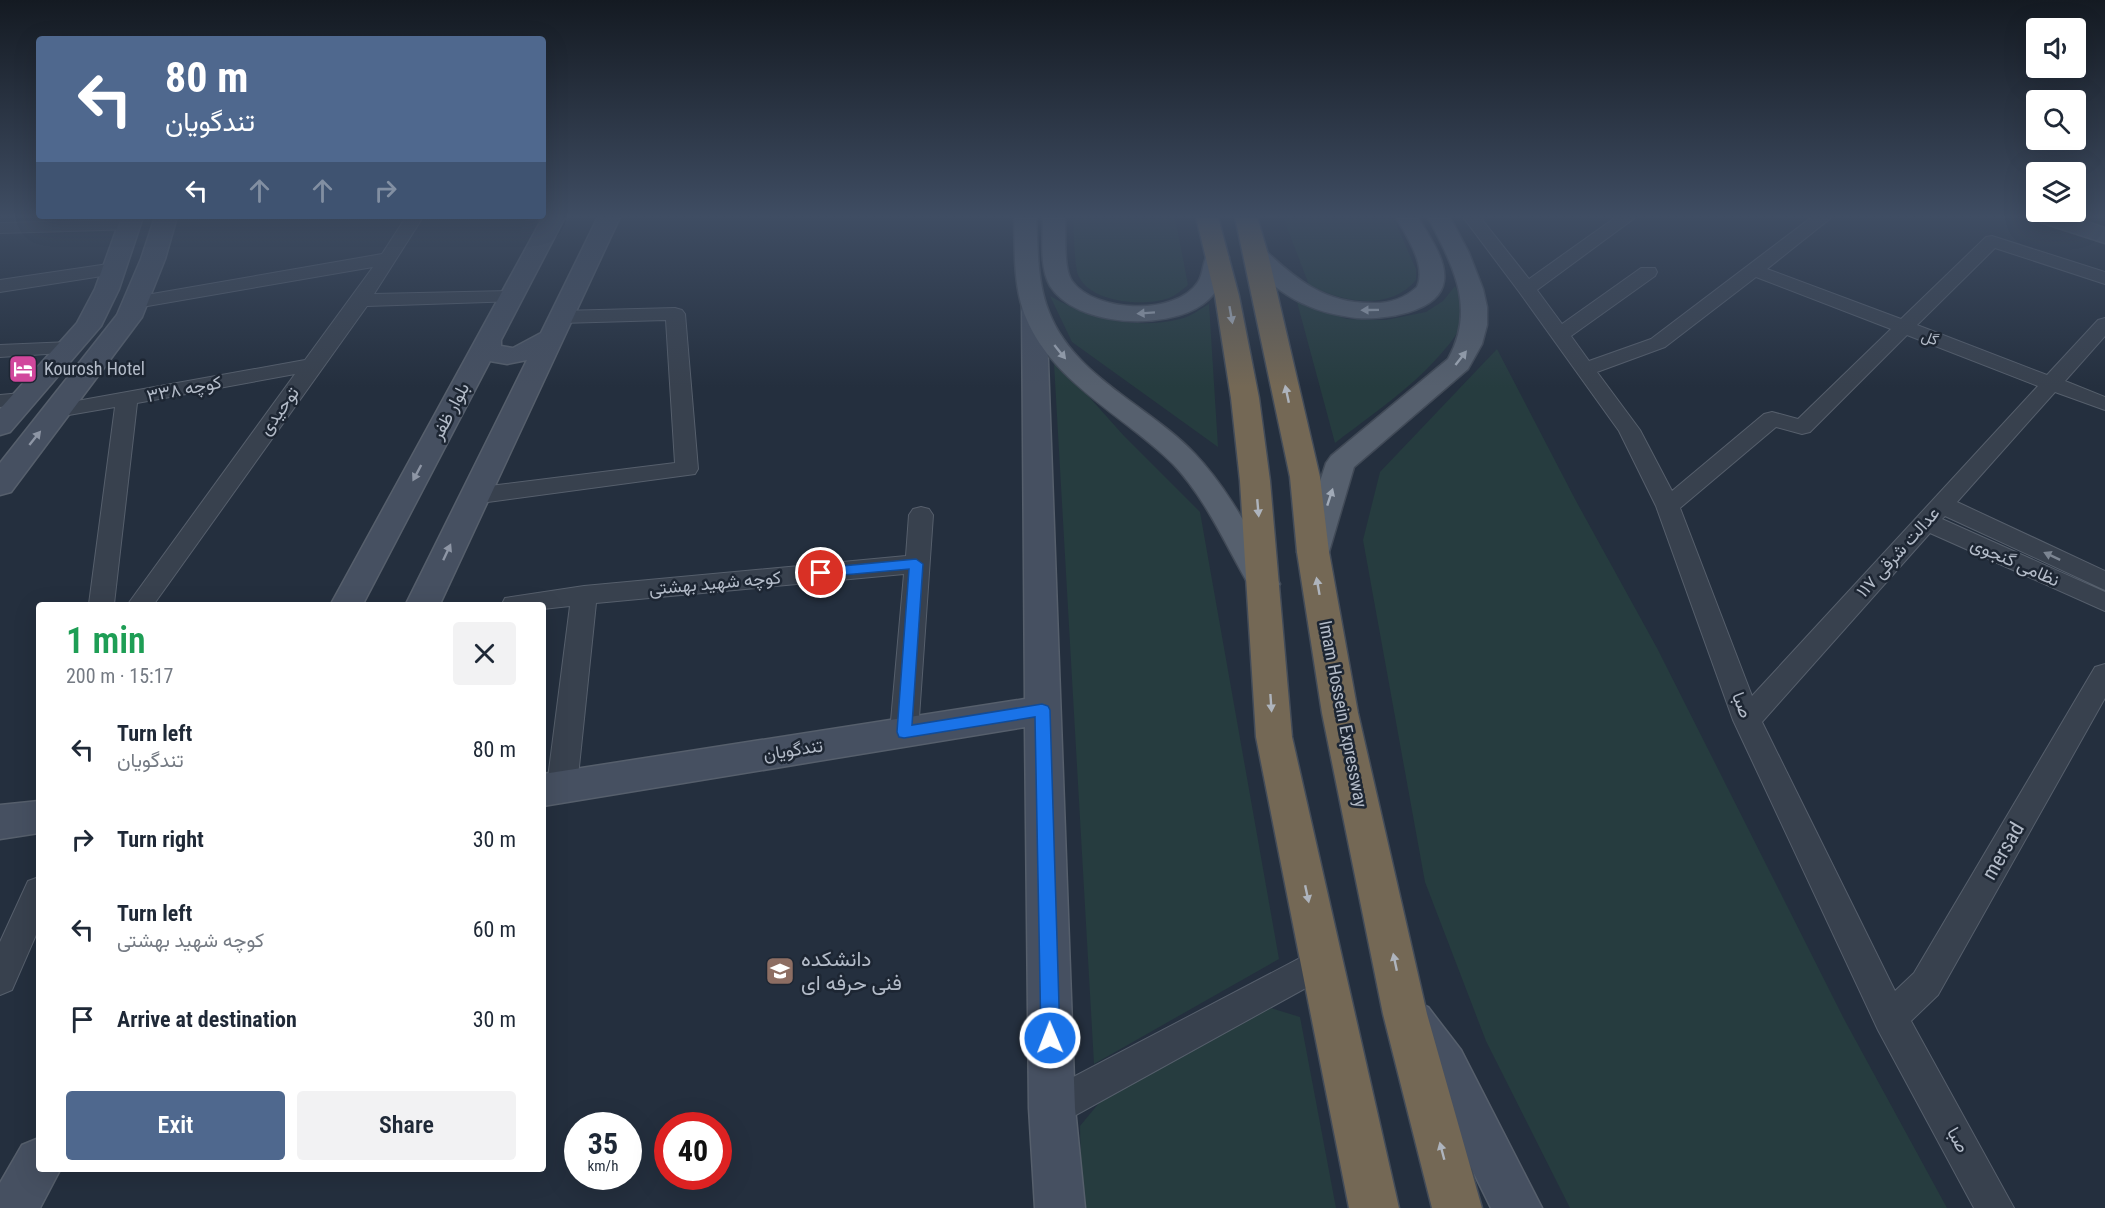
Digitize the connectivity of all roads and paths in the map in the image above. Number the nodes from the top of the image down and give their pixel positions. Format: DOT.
graph roads {
  1 [pos="85,273"];
  2 [pos="113,273"];
  3 [pos="146,273"];
  4 [pos="303,273"];
  5 [pos="378,273"];
  6 [pos="522,273"];
  7 [pos="582,273"];
  8 [pos="1028,273"];
  9 [pos="1058,273"];
  10 [pos="1212,273"];
  11 [pos="1221,273"];
  12 [pos="1260,273"];
  13 [pos="1275,273"];
  14 [pos="1431,273"];
  15 [pos="1467,273"];
  16 [pos="1515,273"];
  17 [pos="1549,273"];
  18 [pos="1646,273"];
  19 [pos="1753,273"];
  20 [pos="1762,273"];
  21 [pos="1960,273"];
  22 [pos="0,286"];
  23 [pos="1527,289"];
  24 [pos="509,297"];
  25 [pos="361,300"];
  26 [pos="136,302"];
  27 [pos="1034,306"];
  28 [pos="2105,324"];
  29 [pos="556,328"];
  30 [pos="1905,328"];
  31 [pos="1560,334"];
  32 [pos="488,339"];
  33 [pos="70,348"];
  34 [pos="0,351"];
  35 [pos="312,365"];
  36 [pos="1586,369"];
  37 [pos="2050,384"];
  38 [pos="11,400"];
  39 [pos="127,400"];
  40 [pos="2105,404"];
  41 [pos="57,411"];
  42 [pos="0,426"];
  43 [pos="0,485"];
  44 [pos="473,496"];
  45 [pos="1668,506"];
  46 [pos="1933,513"];
  47 [pos="921,515"];
  48 [pos="1312,552"];
  49 [pos="916,564"];
  50 [pos="2105,581"];
  51 [pos="1264,584"];
  52 [pos="584,595"];
  53 [pos="101,602"];
  54 [pos="142,602"];
  55 [pos="348,602"];
  56 [pos="424,602"];
  57 [pos="529,602"];
  58 [pos="2105,602"];
  59 [pos="2105,674"];
  60 [pos="1042,710"];
  61 [pos="1747,720"];
  62 [pos="904,732"];
  63 [pos="552,788"];
  64 [pos="36,817"];
  65 [pos="0,822"];
  66 [pos="36,898"];
  67 [pos="1321,962"];
  68 [pos="0,980"];
  69 [pos="1406,1014"];
  70 [pos="1890,1018"];
  71 [pos="1052,1108"];
  72 [pos="36,1167"];
  73 [pos="13,1208"];
  74 [pos="1060,1208"];
  75 [pos="1374,1208"];
  76 [pos="1457,1208"];
  77 [pos="1517,1208"];
  78 [pos="1995,1208"];
  1 -- 22 [label="street"];
  2 -- 33 [label="street"];
  3 -- 26 [label="street"];
  4 -- 26 [label="street"];
  5 -- 25 [label="street, توحیدی"];
  6 -- 24 [label="street, بلوار ظفر"];
  7 -- 29 [label="street"];
  8 -- 27 [label="main road"];
  10 -- 9 [label="main road, one-way"];
  11 -- 51 [label="highway, one-way"];
  48 -- 12 [label="highway, Imam Hossein Expressway, one-way"];
  14 -- 13 [label="main road, one-way"];
  48 -- 15 [label="main road, one-way"];
  16 -- 23 [label="street, صبا"];
  17 -- 23 [label="street"];
  18 -- 31 [label="street"];
  19 -- 36 [label="street"];
  20 -- 30 [label="street, گل"];
  21 -- 30 [label="street"];
  23 -- 31 [label="street, صبا"];
  24 -- 25 [label="street"];
  24 -- 32 [label="street, بلوار ظفر"];
  25 -- 35 [label="street, توحیدی"];
  26 -- 41 [label="street"];
  27 -- 51 [label="main road, one-way"];
  27 -- 60 [label="street"];
  28 -- 37 [label="street, ۱۱۷ عدالت شرقی"];
  29 -- 32 [label="street"];
  29 -- 44 [label="street"];
  29 -- 44 [label="street"];
  30 -- 37 [label="street, گل"];
  30 -- 45 [label="street"];
  31 -- 36 [label="street, صبا"];
  32 -- 55 [label="street, بلوار ظفر, one-way"];
  33 -- 34 [label="street"];
  33 -- 38 [label="street"];
  35 -- 39 [label="street, کوچه ۳۳۸"];
  35 -- 54 [label="street, توحیدی"];
  36 -- 45 [label="street, صبا"];
  37 -- 40 [label="street, گل"];
  37 -- 46 [label="street, ۱۱۷ عدالت شرقی"];
  38 -- 42 [label="street"];
  39 -- 41 [label="street, کوچه ۳۳۸"];
  39 -- 53 [label="street"];
  43 -- 41 [label="street, one-way"];
  56 -- 44 [label="street, one-way"];
  45 -- 61 [label="street, صبا"];
  50 -- 46 [label="street, نظامی گنجوی, one-way"];
  46 -- 58 [label="street, نظامی گنجوی"];
  46 -- 61 [label="street, ۱۱۷ عدالت شرقی"];
  47 -- 49 [label="street"];
  69 -- 48 [label="highway, Imam Hossein Expressway, one-way"];
  49 -- 52 [label="street, کوچه شهید بهشتی"];
  49 -- 62 [label="street"];
  51 -- 67 [label="highway, one-way"];
  52 -- 57 [label="street, کوچه شهید بهشتی"];
  52 -- 63 [label="street"];
  59 -- 70 [label="street, mersad"];
  60 -- 62 [label="street, تندگویان"];
  60 -- 71 [label="street"];
  61 -- 70 [label="street, صبا"];
  62 -- 63 [label="street, تندگویان"];
  64 -- 65 [label="street"];
  66 -- 68 [label="street"];
  67 -- 71 [label="street"];
  67 -- 75 [label="highway"];
  76 -- 69 [label="highway, Imam Hossein Expressway, one-way"];
  69 -- 77 [label="street"];
  70 -- 78 [label="street, صبا"];
  71 -- 74 [label="street"];
  72 -- 73 [label="street"];
}
